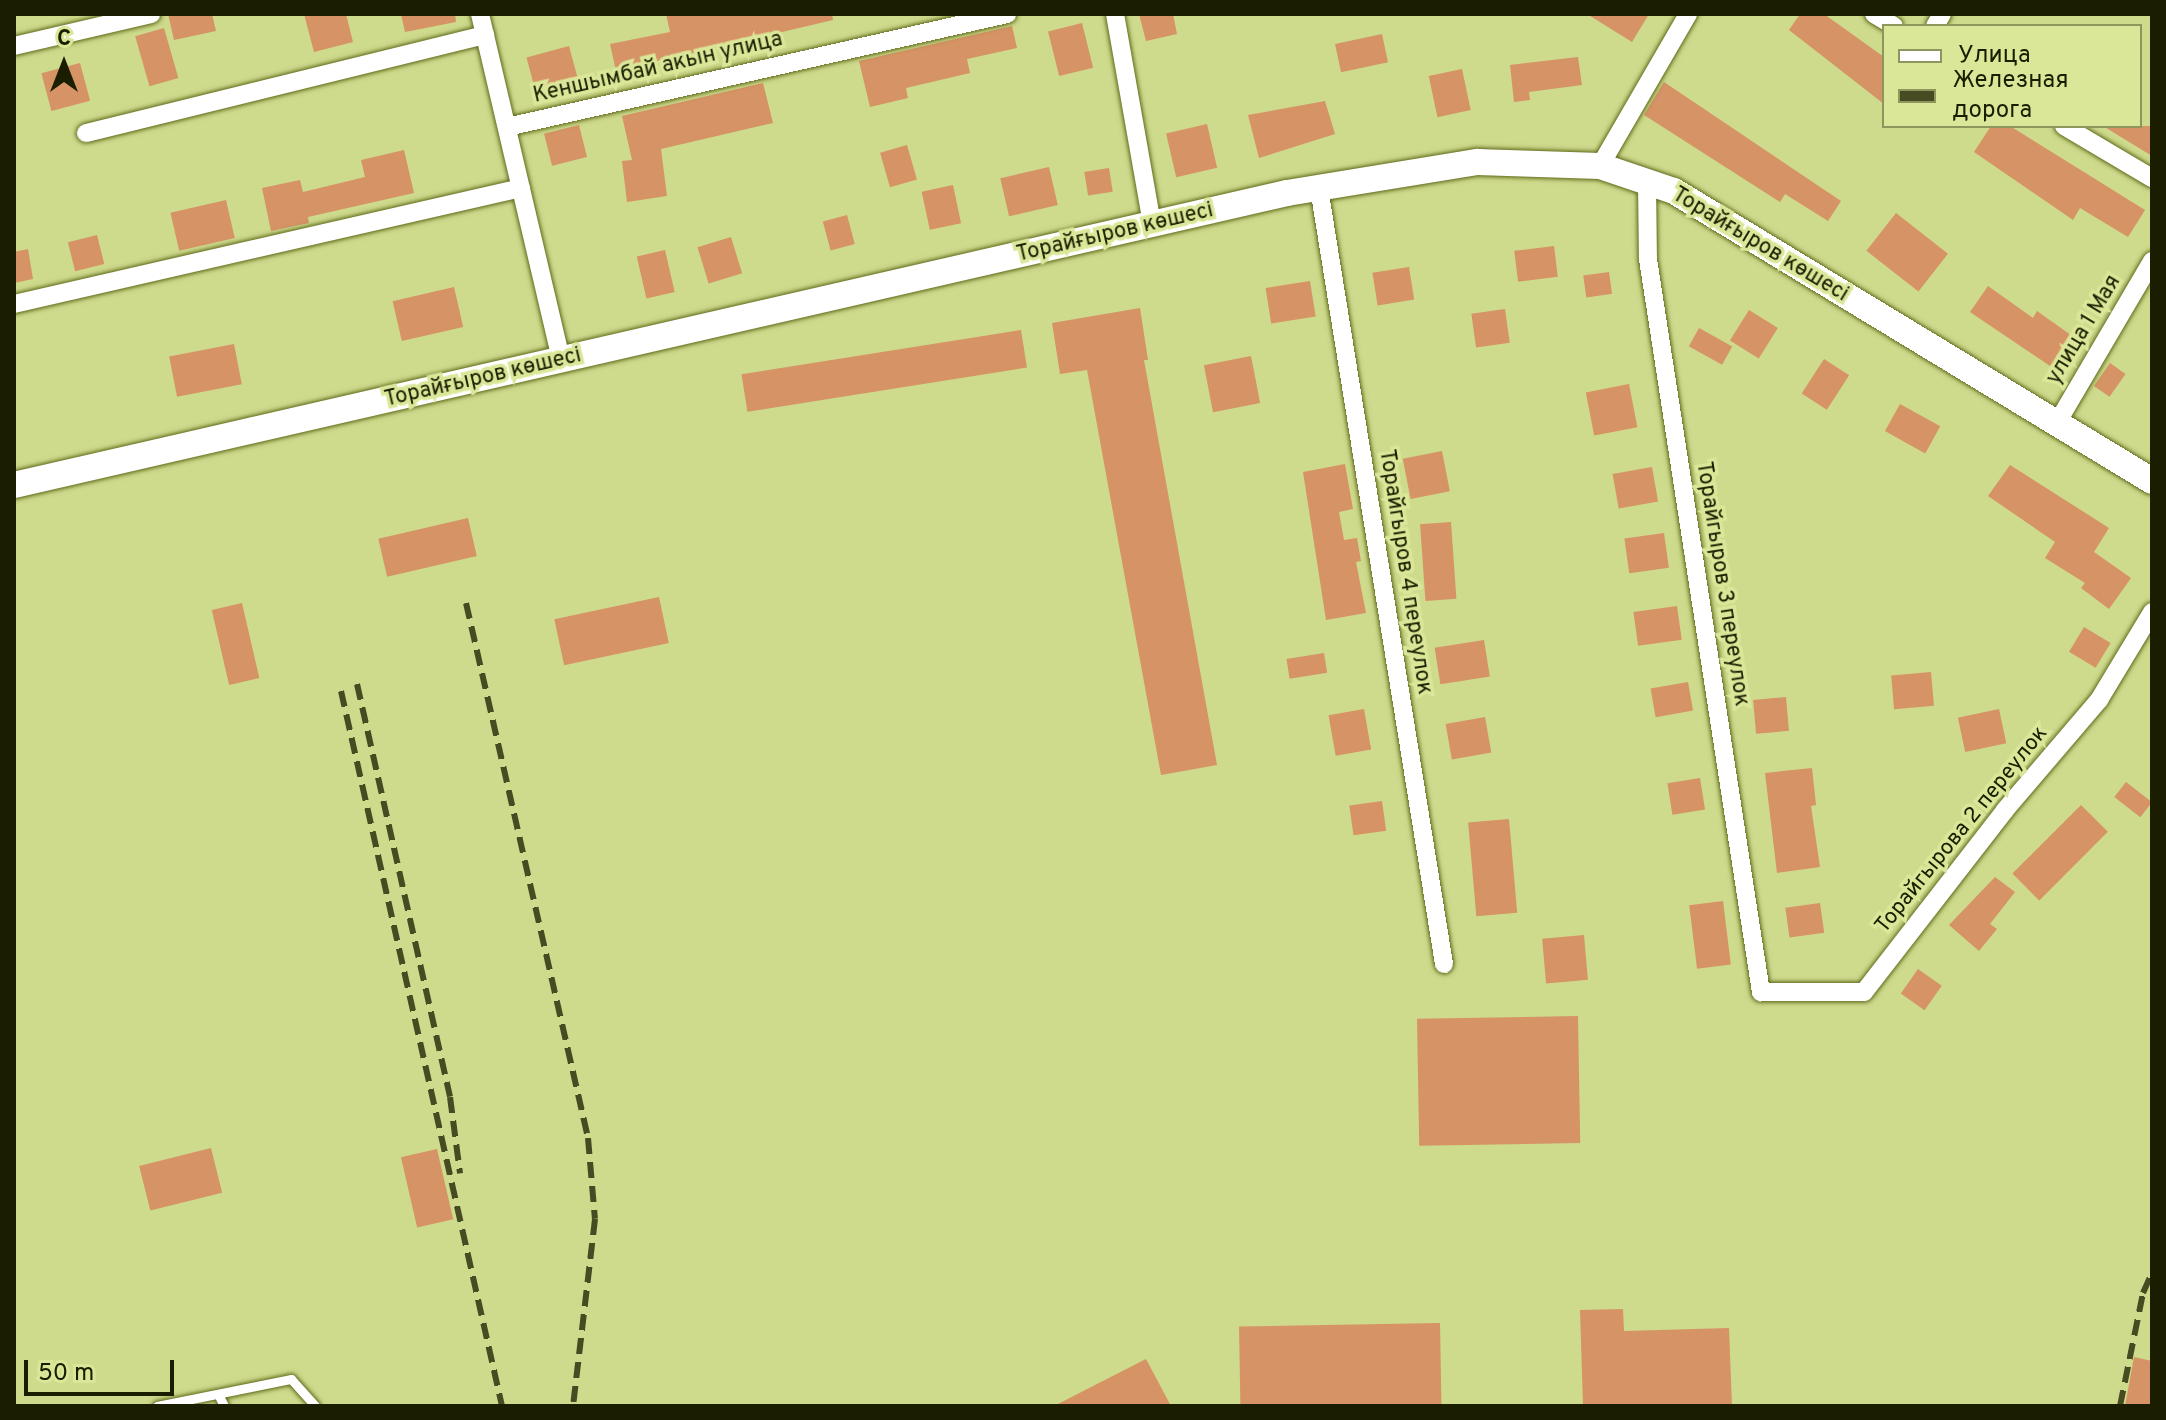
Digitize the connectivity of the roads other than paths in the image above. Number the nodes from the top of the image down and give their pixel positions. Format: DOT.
graph roads {
  1 [pos="151,14"];
  2 [pos="480,14"];
  3 [pos="1007,14"];
  4 [pos="1115,14"];
  5 [pos="1688,14"];
  6 [pos="485,35"];
  7 [pos="14,46"];
  8 [pos="507,127"];
  9 [pos="2067,128"];
  10 [pos="86,133"];
  11 [pos="1600,166"];
  12 [pos="2152,178"];
  13 [pos="1647,182"];
  14 [pos="521,188"];
  15 [pos="1319,188"];
  16 [pos="1152,224"];
  17 [pos="2152,261"];
  18 [pos="14,304"];
  19 [pos="561,360"];
  20 [pos="2057,423"];
  21 [pos="2152,481"];
  22 [pos="14,485"];
  23 [pos="2152,612"];
  24 [pos="1444,964"];
  25 [pos="1761,992"];
  26 [pos="218,1394"];
  27 [pos="157,1406"];
  28 [pos="224,1406"];
  29 [pos="315,1406"];
  1 -- 7 [label="street"];
  2 -- 6 [label="street"];
  3 -- 8 [label="street, Кеншымбай акын улица"];
  4 -- 16 [label="street"];
  5 -- 11 [label="street"];
  6 -- 8 [label="street"];
  6 -- 10 [label="street"];
  8 -- 14 [label="street"];
  9 -- 12 [label="street"];
  11 -- 13 [label="street, Торайғыров көшесі"];
  11 -- 15 [label="street, Торайғыров көшесі"];
  13 -- 20 [label="street, Торайғыров көшесі"];
  13 -- 25 [label="street, Торайгыров 3 переулок"];
  14 -- 18 [label="street"];
  14 -- 19 [label="street"];
  15 -- 16 [label="street, Торайғыров көшесі"];
  15 -- 24 [label="street, Торайгыров 4 переулок"];
  16 -- 19 [label="street, Торайғыров көшесі"];
  17 -- 20 [label="street, улица 1 Мая"];
  19 -- 22 [label="street, Торайғыров көшесі"];
  20 -- 21 [label="street, Торайғыров көшесі"];
  23 -- 25 [label="street, Торайгырова 2 переулок"];
  26 -- 27 [label="lane"];
  26 -- 28 [label="lane"];
  26 -- 29 [label="lane"];
}
